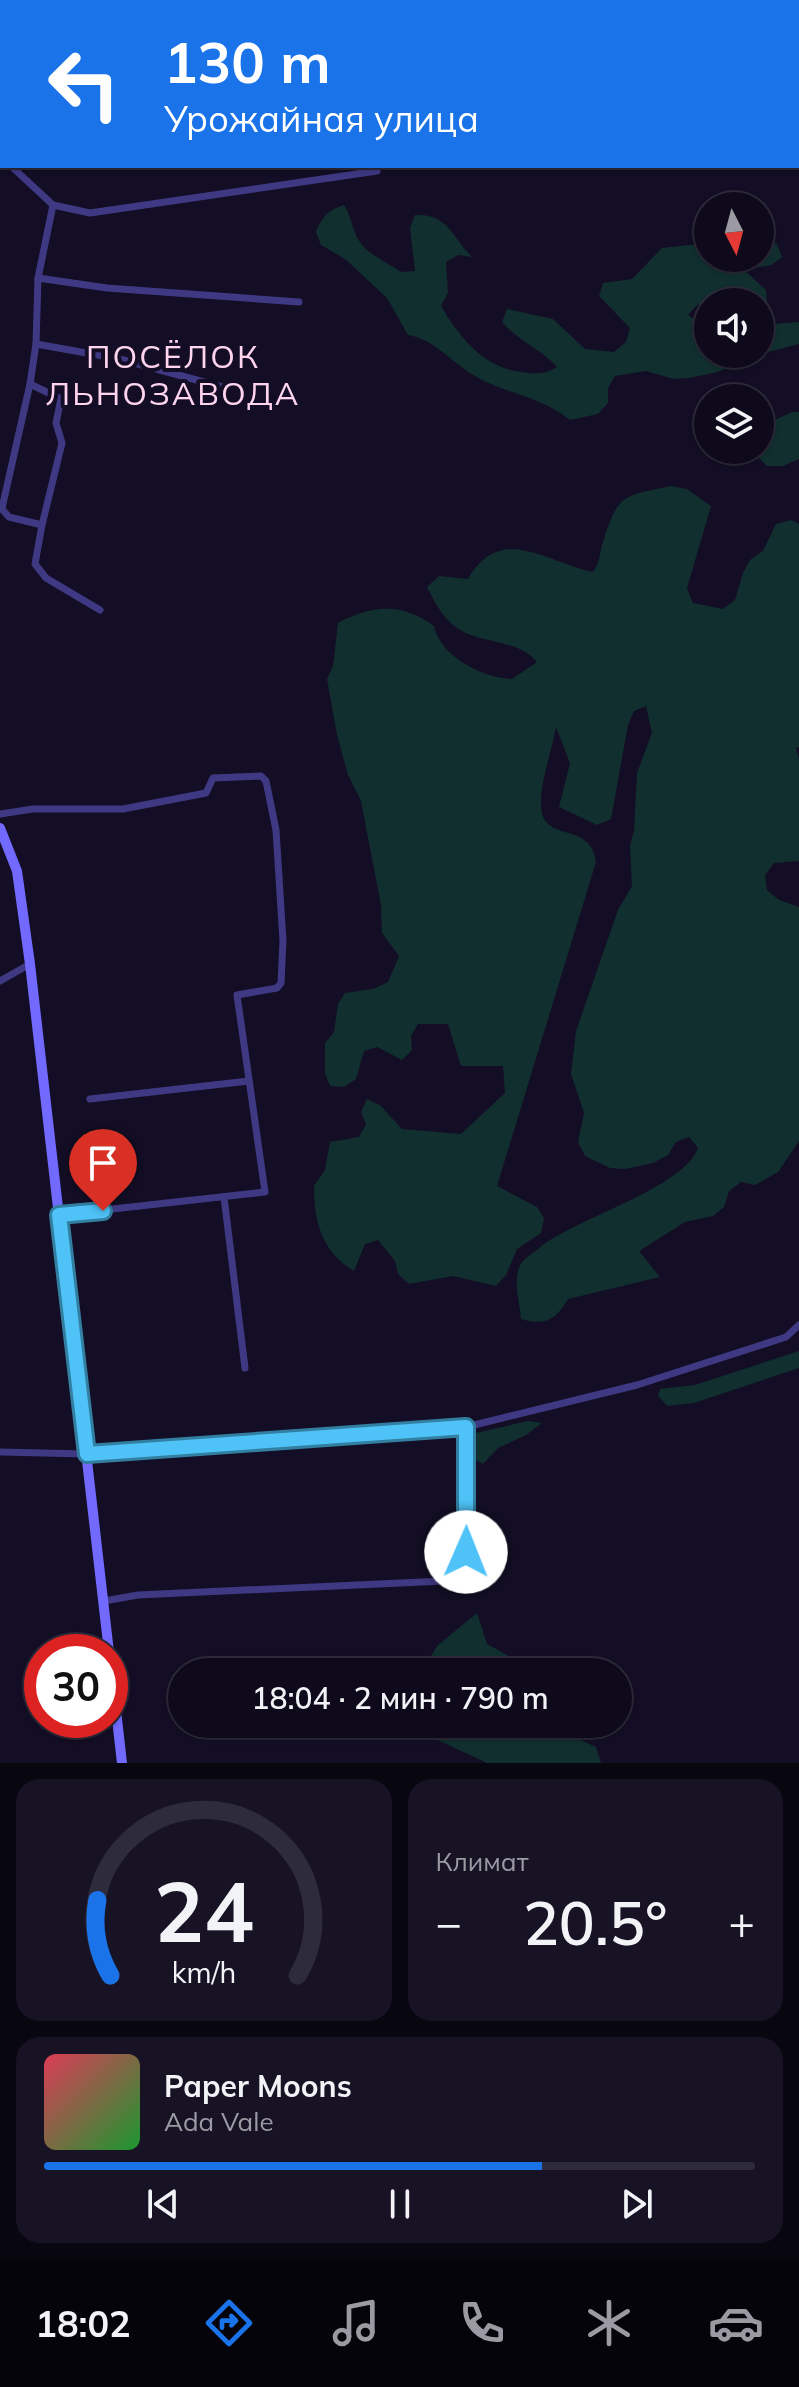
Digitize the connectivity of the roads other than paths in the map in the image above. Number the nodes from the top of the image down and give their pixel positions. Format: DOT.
graph roads {
  1 [pos="13,168"];
  2 [pos="377,171"];
  3 [pos="53,205"];
  4 [pos="38,278"];
  5 [pos="299,302"];
  6 [pos="36,344"];
  7 [pos="30,384"];
  8 [pos="222,387"];
  9 [pos="1,508"];
  10 [pos="41,528"];
  11 [pos="100,610"];
  12 [pos="0,814"];
  13 [pos="0,828"];
  14 [pos="30,964"];
  15 [pos="0,981"];
  16 [pos="249,1081"];
  17 [pos="90,1099"];
  18 [pos="224,1197"];
  19 [pos="59,1215"];
  20 [pos="799,1325"];
  21 [pos="245,1368"];
  22 [pos="466,1427"];
  23 [pos="0,1452"];
  24 [pos="87,1454"];
  25 [pos="104,1601"];
  26 [pos="108,1634"];
  27 [pos="119,1738"];
  28 [pos="122,1763"];
  1 -- 3 [label="street"];
  2 -- 3 [label="street"];
  3 -- 4 [label="street"];
  4 -- 5 [label="street"];
  4 -- 6 [label="street"];
  6 -- 7 [label="street"];
  6 -- 8 [label="street"];
  7 -- 9 [label="street"];
  7 -- 10 [label="street"];
  9 -- 10 [label="street"];
  10 -- 11 [label="street"];
  12 -- 16 [label="street"];
  13 -- 14 [label="main road"];
  14 -- 15 [label="street"];
  14 -- 19 [label="main road"];
  16 -- 17 [label="street"];
  16 -- 18 [label="street"];
  18 -- 19 [label="street"];
  18 -- 21 [label="street"];
  19 -- 24 [label="main road"];
  20 -- 22 [label="street"];
  22 -- 24 [label="street"];
  22 -- 25 [label="street"];
  23 -- 24 [label="street"];
  24 -- 25 [label="main road"];
  25 -- 26 [label="main road"];
  27 -- 28 [label="main road"];
}
